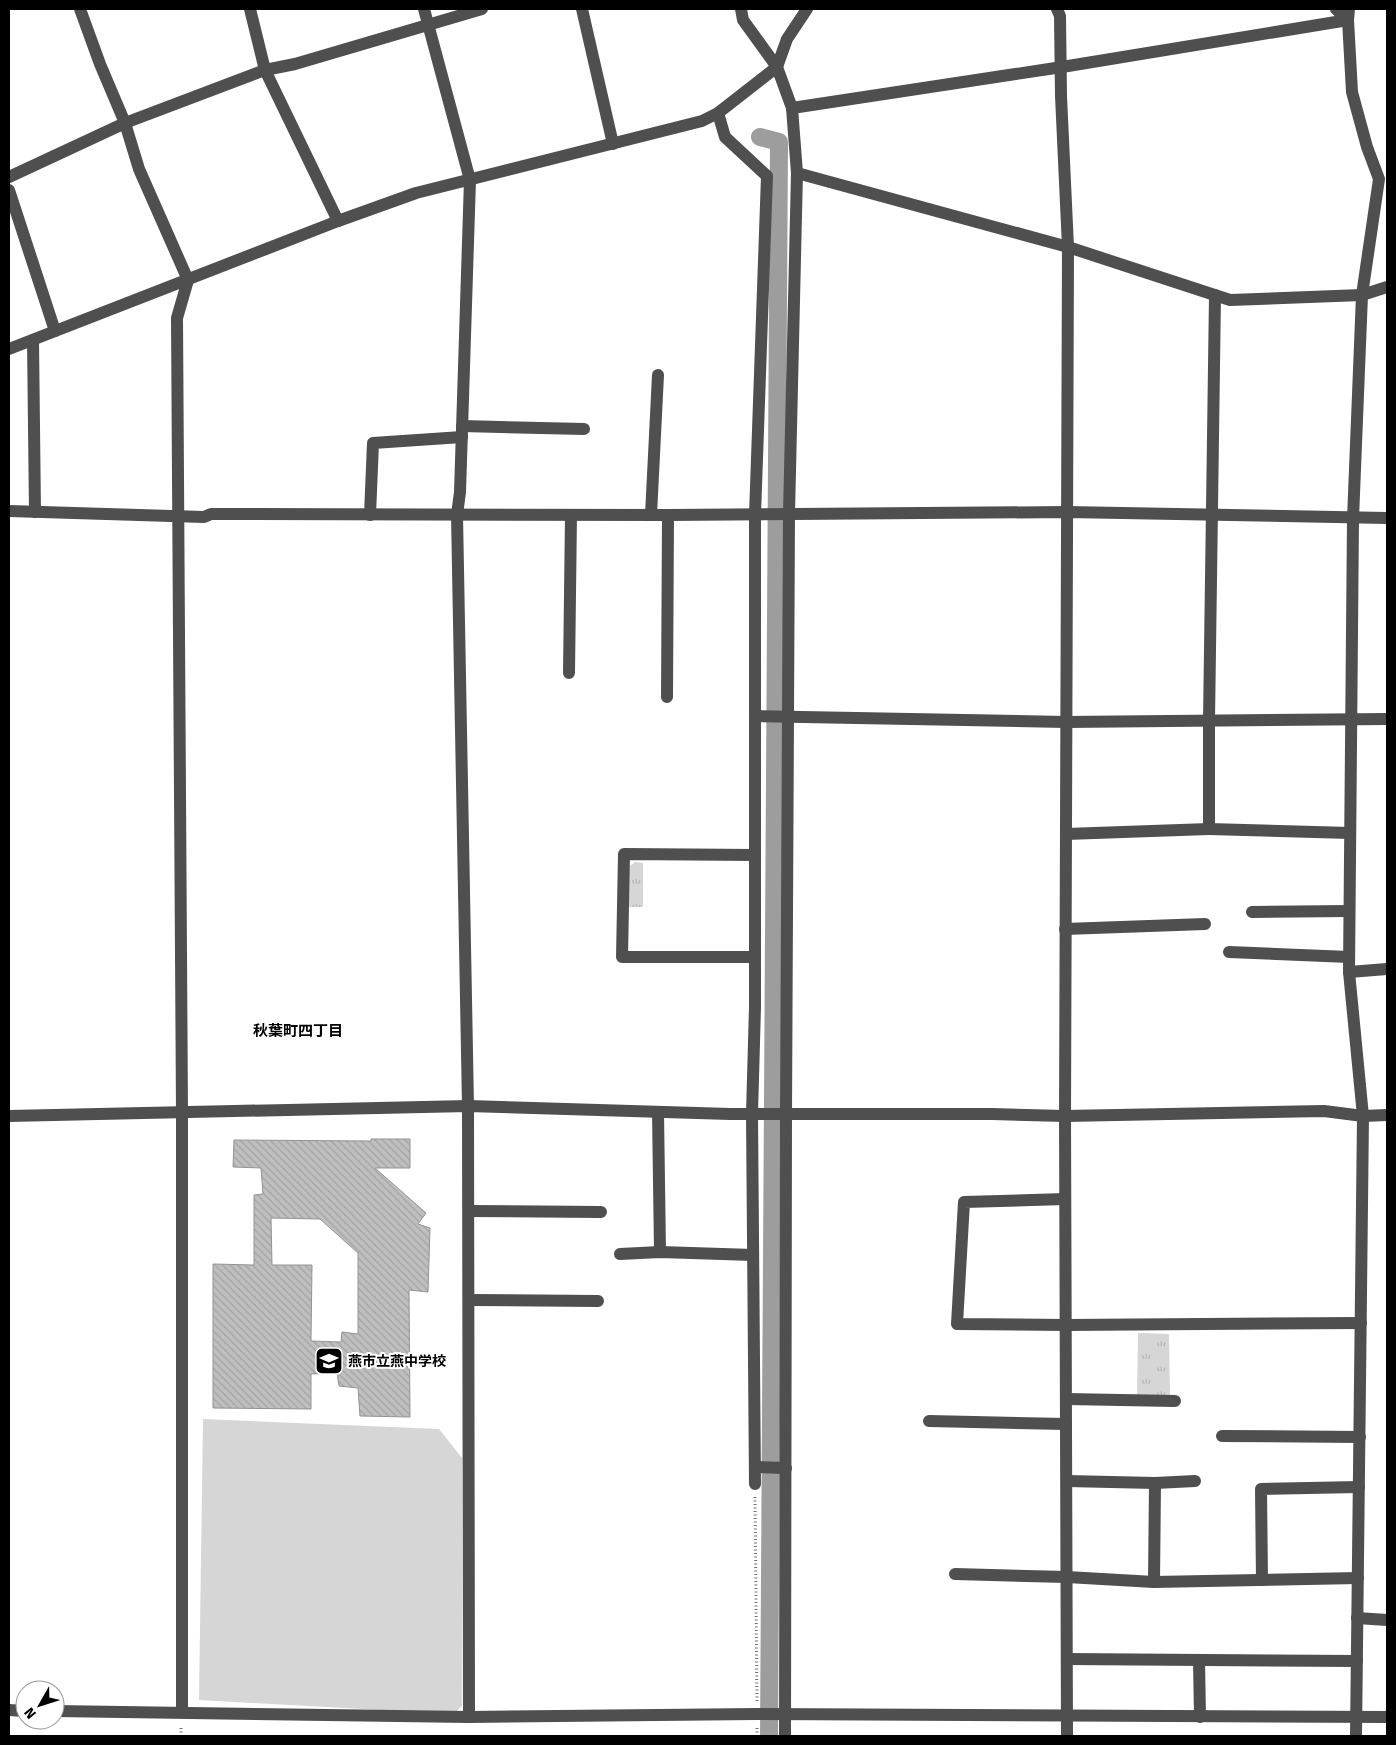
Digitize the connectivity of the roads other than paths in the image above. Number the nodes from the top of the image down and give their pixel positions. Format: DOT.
graph roads {
  1 [pos="80,9"];
  2 [pos="250,9"];
  3 [pos="424,9"];
  4 [pos="482,9"];
  5 [pos="582,9"];
  6 [pos="741,9"];
  7 [pos="807,9"];
  8 [pos="1058,9"];
  9 [pos="1336,9"];
  10 [pos="1348,14"];
  11 [pos="427,24"];
  12 [pos="777,67"];
  13 [pos="1062,68"];
  14 [pos="265,70"];
  15 [pos="792,108"];
  16 [pos="718,113"];
  17 [pos="125,123"];
  18 [pos="613,144"];
  19 [pos="797,174"];
  20 [pos="9,177"];
  21 [pos="470,180"];
  22 [pos="9,190"];
  23 [pos="338,221"];
  24 [pos="1068,247"];
  25 [pos="188,280"];
  26 [pos="1387,287"];
  27 [pos="1362,295"];
  28 [pos="1215,296"];
  29 [pos="55,331"];
  30 [pos="33,340"];
  31 [pos="9,349"];
  32 [pos="658,375"];
  33 [pos="584,429"];
  34 [pos="462,432"];
  35 [pos="9,511"];
  36 [pos="34,512"];
  37 [pos="1067,512"];
  38 [pos="370,514"];
  39 [pos="780,514"];
  40 [pos="457,515"];
  41 [pos="571,515"];
  42 [pos="651,515"];
  43 [pos="668,515"];
  44 [pos="755,515"];
  45 [pos="1211,515"];
  46 [pos="178,516"];
  47 [pos="1387,518"];
  48 [pos="1352,519"];
  49 [pos="569,673"];
  50 [pos="666,697"];
  51 [pos="773,716"];
  52 [pos="1351,719"];
  53 [pos="1387,719"];
  54 [pos="1209,721"];
  55 [pos="1066,722"];
  56 [pos="1210,829"];
  57 [pos="1350,833"];
  58 [pos="1066,834"];
  59 [pos="755,855"];
  60 [pos="1349,911"];
  61 [pos="1252,912"];
  62 [pos="1205,924"];
  63 [pos="1065,929"];
  64 [pos="1229,952"];
  65 [pos="755,957"];
  66 [pos="1349,957"];
  67 [pos="1387,969"];
  68 [pos="1349,972"];
  69 [pos="468,1106"];
  70 [pos="182,1112"];
  71 [pos="658,1112"];
  72 [pos="776,1113"];
  73 [pos="752,1114"];
  74 [pos="1387,1115"];
  75 [pos="9,1116"];
  76 [pos="1065,1116"];
  77 [pos="1363,1116"];
  78 [pos="1065,1199"];
  79 [pos="469,1211"];
  80 [pos="601,1212"];
  81 [pos="660,1252"];
  82 [pos="620,1254"];
  83 [pos="753,1255"];
  84 [pos="469,1300"];
  85 [pos="598,1301"];
  86 [pos="1361,1323"];
  87 [pos="1066,1325"];
  88 [pos="1066,1399"];
  89 [pos="1175,1401"];
  90 [pos="929,1421"];
  91 [pos="1066,1424"];
  92 [pos="1222,1436"];
  93 [pos="1360,1438"];
  94 [pos="770,1468"];
  95 [pos="1067,1481"];
  96 [pos="1194,1481"];
  97 [pos="1155,1483"];
  98 [pos="755,1484"];
  99 [pos="1359,1487"];
  100 [pos="955,1574"];
  101 [pos="1067,1577"];
  102 [pos="1358,1578"];
  103 [pos="1262,1580"];
  104 [pos="1154,1582"];
  105 [pos="1357,1618"];
  106 [pos="1387,1620"];
  107 [pos="1068,1659"];
  108 [pos="1199,1660"];
  109 [pos="1357,1661"];
  110 [pos="65,1711"];
  111 [pos="182,1712"];
  112 [pos="770,1714"];
  113 [pos="1068,1716"];
  114 [pos="469,1717"];
  115 [pos="1200,1717"];
  116 [pos="1356,1717"];
  117 [pos="1387,1717"];
  118 [pos="785,1736"];
  119 [pos="1067,1736"];
  120 [pos="1356,1736"];
  1 -- 17 [label="street"];
  2 -- 14 [label="street"];
  3 -- 11 [label="street"];
  4 -- 11 [label="street"];
  5 -- 18 [label="street"];
  6 -- 12 [label="street"];
  7 -- 12 [label="street"];
  8 -- 13 [label="street"];
  9 -- 10 [label="street"];
  10 -- 13 [label="street"];
  10 -- 27 [label="street"];
  11 -- 14 [label="street"];
  11 -- 21 [label="street"];
  12 -- 15 [label="street"];
  12 -- 16 [label="street"];
  13 -- 15 [label="street"];
  13 -- 24 [label="street"];
  14 -- 17 [label="street"];
  14 -- 23 [label="street"];
  15 -- 19 [label="street"];
  16 -- 18 [label="street"];
  16 -- 44 [label="street"];
  17 -- 20 [label="street"];
  17 -- 25 [label="street"];
  18 -- 21 [label="street"];
  19 -- 24 [label="street"];
  19 -- 39 [label="street"];
  21 -- 23 [label="street"];
  21 -- 34 [label="street"];
  22 -- 29 [label="street"];
  23 -- 25 [label="street"];
  24 -- 28 [label="street"];
  24 -- 37 [label="street"];
  25 -- 29 [label="street"];
  25 -- 46 [label="street"];
  26 -- 27 [label="street"];
  27 -- 28 [label="street"];
  27 -- 48 [label="street"];
  28 -- 45 [label="street"];
  29 -- 30 [label="street"];
  30 -- 31 [label="street"];
  30 -- 36 [label="street"];
  32 -- 42 [label="street"];
  33 -- 34 [label="street"];
  34 -- 38 [label="street"];
  34 -- 40 [label="street"];
  35 -- 36 [label="street"];
  36 -- 46 [label="street"];
  37 -- 39 [label="street"];
  37 -- 45 [label="street"];
  37 -- 55 [label="street"];
  38 -- 40 [label="street"];
  38 -- 46 [label="street"];
  39 -- 44 [label="street"];
  39 -- 51 [label="street"];
  40 -- 41 [label="street"];
  40 -- 69 [label="street"];
  41 -- 42 [label="street"];
  41 -- 49 [label="street"];
  42 -- 43 [label="street"];
  43 -- 44 [label="street"];
  43 -- 50 [label="street"];
  44 -- 51 [label="street"];
  45 -- 48 [label="street"];
  45 -- 54 [label="street"];
  46 -- 70 [label="street"];
  47 -- 48 [label="street"];
  48 -- 52 [label="street"];
  51 -- 55 [label="street"];
  51 -- 59 [label="street"];
  51 -- 72 [label="street"];
  52 -- 53 [label="street"];
  52 -- 54 [label="street"];
  52 -- 57 [label="street"];
  54 -- 55 [label="street"];
  54 -- 56 [label="street"];
  55 -- 58 [label="street"];
  56 -- 57 [label="street"];
  56 -- 58 [label="street"];
  57 -- 60 [label="street"];
  58 -- 63 [label="street"];
  59 -- 65 [label="street"];
  59 -- 65 [label="street"];
  60 -- 61 [label="street"];
  60 -- 66 [label="street"];
  62 -- 63 [label="street"];
  63 -- 76 [label="street"];
  64 -- 66 [label="street"];
  65 -- 73 [label="street"];
  66 -- 68 [label="street"];
  67 -- 68 [label="street"];
  68 -- 77 [label="street"];
  69 -- 70 [label="street"];
  69 -- 71 [label="street"];
  69 -- 79 [label="street"];
  70 -- 75 [label="street"];
  70 -- 111 [label="street"];
  71 -- 73 [label="street"];
  71 -- 81 [label="street"];
  72 -- 73 [label="street"];
  72 -- 76 [label="street"];
  72 -- 94 [label="street"];
  73 -- 83 [label="street"];
  74 -- 77 [label="street"];
  76 -- 77 [label="street"];
  76 -- 78 [label="street"];
  77 -- 86 [label="street"];
  78 -- 87 [label="street"];
  78 -- 87 [label="street"];
  79 -- 80 [label="street"];
  79 -- 84 [label="street"];
  81 -- 82 [label="street"];
  81 -- 83 [label="street"];
  83 -- 94 [label="street"];
  84 -- 85 [label="street"];
  84 -- 114 [label="street"];
  86 -- 87 [label="street"];
  86 -- 93 [label="street"];
  87 -- 88 [label="street"];
  88 -- 89 [label="street"];
  88 -- 91 [label="street"];
  90 -- 91 [label="street"];
  91 -- 95 [label="street"];
  92 -- 93 [label="street"];
  93 -- 99 [label="street"];
  94 -- 98 [label="street"];
  94 -- 112 [label="street"];
  95 -- 97 [label="street"];
  95 -- 101 [label="street"];
  96 -- 97 [label="street"];
  97 -- 104 [label="street"];
  99 -- 102 [label="street"];
  99 -- 103 [label="street"];
  100 -- 101 [label="street"];
  101 -- 104 [label="street"];
  101 -- 107 [label="street"];
  102 -- 103 [label="street"];
  102 -- 105 [label="street"];
  103 -- 104 [label="street"];
  105 -- 106 [label="street"];
  105 -- 109 [label="street"];
  107 -- 108 [label="street"];
  107 -- 113 [label="street"];
  108 -- 109 [label="street"];
  108 -- 115 [label="street"];
  109 -- 116 [label="street"];
  110 -- 111 [label="street"];
  111 -- 114 [label="street"];
  112 -- 113 [label="street"];
  112 -- 114 [label="street"];
  112 -- 118 [label="street"];
  113 -- 115 [label="street"];
  113 -- 119 [label="street"];
  115 -- 116 [label="street"];
  116 -- 117 [label="street"];
  116 -- 120 [label="street"];
}
